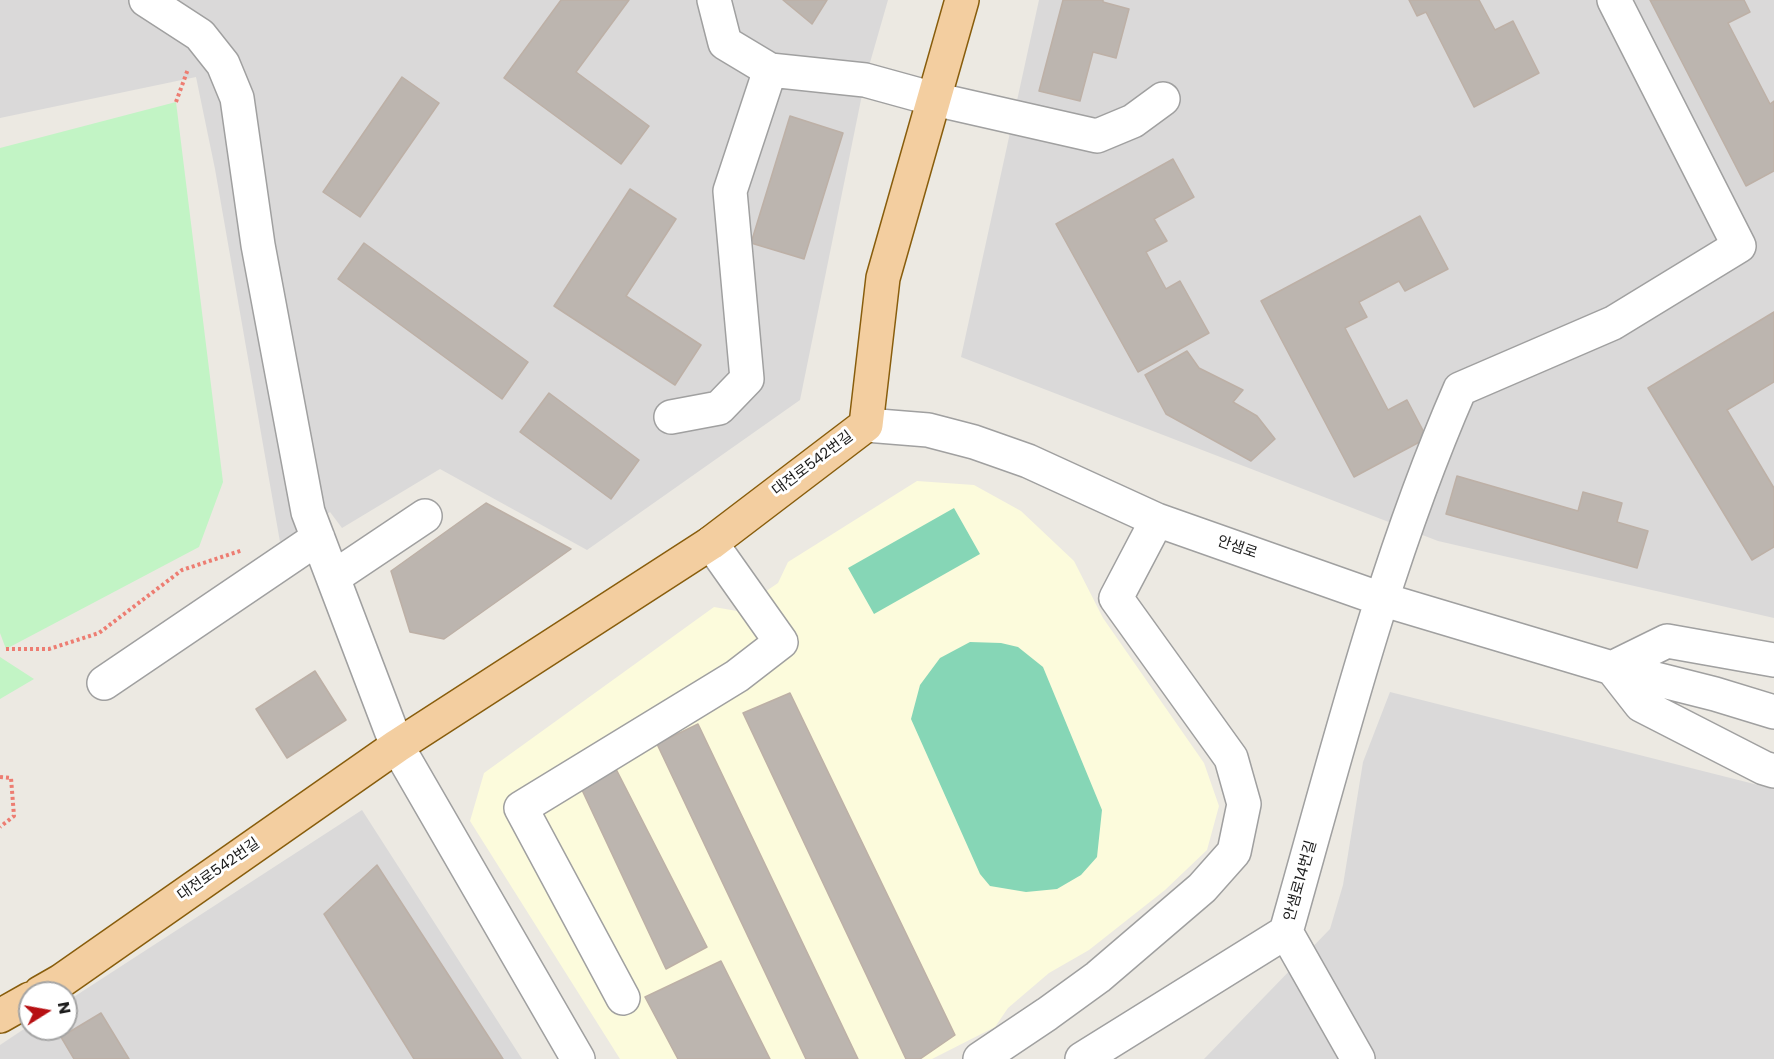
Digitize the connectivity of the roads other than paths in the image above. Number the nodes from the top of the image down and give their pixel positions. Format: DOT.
graph roads {
  1 [pos="146,0"];
  2 [pos="714,0"];
  3 [pos="962,0"];
  4 [pos="1614,0"];
  5 [pos="770,70"];
  6 [pos="934,99"];
  7 [pos="1163,99"];
  8 [pos="671,417"];
  9 [pos="866,425"];
  10 [pos="425,516"];
  11 [pos="1157,520"];
  12 [pos="318,538"];
  13 [pos="711,543"];
  14 [pos="334,577"];
  15 [pos="1381,599"];
  16 [pos="1774,660"];
  17 [pos="1612,668"];
  18 [pos="104,682"];
  19 [pos="1774,711"];
  20 [pos="397,746"];
  21 [pos="1774,771"];
  22 [pos="1286,932"];
  23 [pos="61,981"];
  24 [pos="623,998"];
  25 [pos="18,1006"];
  26 [pos="0,1016"];
  27 [pos="578,1059"];
  28 [pos="980,1059"];
  29 [pos="1082,1059"];
  30 [pos="1358,1059"];
  1 -- 12 [label="street"];
  2 -- 5 [label="street"];
  3 -- 6 [label="main road, 대전로542번길"];
  4 -- 15 [label="street, 안샘로14번길"];
  5 -- 6 [label="street"];
  5 -- 8 [label="street"];
  6 -- 7 [label="street"];
  6 -- 9 [label="main road, 대전로542번길"];
  9 -- 11 [label="street, 안샘로"];
  9 -- 13 [label="main road, 대전로542번길"];
  10 -- 14 [label="street"];
  11 -- 15 [label="street, 안샘로"];
  11 -- 28 [label="street"];
  12 -- 14 [label="street"];
  12 -- 18 [label="street"];
  13 -- 20 [label="main road, 대전로542번길"];
  13 -- 24 [label="street"];
  14 -- 20 [label="street"];
  15 -- 17 [label="street, 안샘로"];
  15 -- 22 [label="street, 안샘로14번길"];
  16 -- 17 [label="street"];
  17 -- 19 [label="street, 안샘로"];
  17 -- 21 [label="street"];
  20 -- 23 [label="main road, 대전로542번길"];
  20 -- 27 [label="street"];
  22 -- 29 [label="street, 안샘로14번길"];
  22 -- 30 [label="street"];
  25 -- 26 [label="main road"];
}
